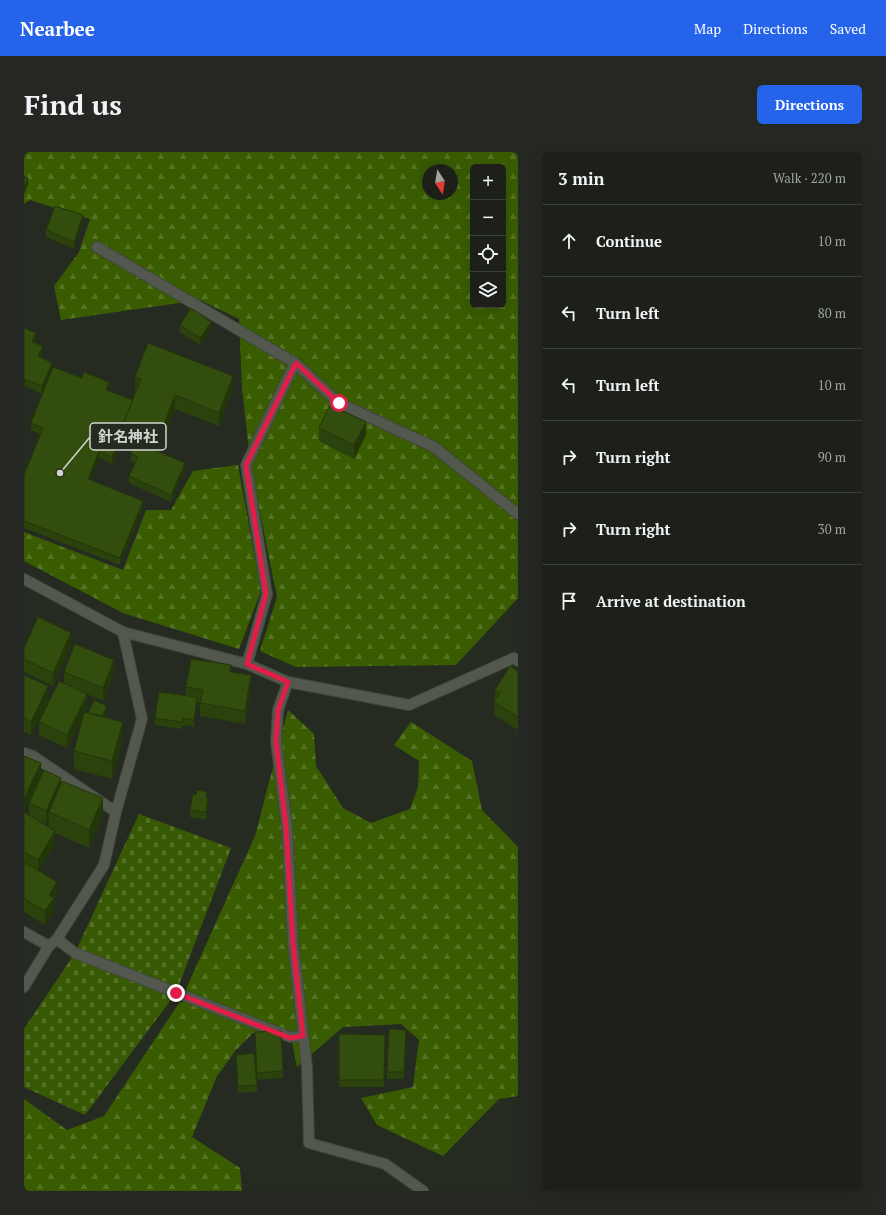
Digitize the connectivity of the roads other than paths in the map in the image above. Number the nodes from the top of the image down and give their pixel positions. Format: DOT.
graph roads {
  1 [pos="97,247"];
  2 [pos="296,363"];
  3 [pos="518,514"];
  4 [pos="24,579"];
  5 [pos="123,632"];
  6 [pos="518,660"];
  7 [pos="247,664"];
  8 [pos="288,682"];
  9 [pos="24,752"];
  10 [pos="116,812"];
  11 [pos="24,932"];
  12 [pos="53,942"];
  13 [pos="24,988"];
  14 [pos="303,1036"];
  15 [pos="423,1191"];
  1 -- 2 [label="street"];
  2 -- 3 [label="street"];
  2 -- 7 [label="street"];
  4 -- 5 [label="street"];
  5 -- 7 [label="street"];
  5 -- 10 [label="street"];
  6 -- 8 [label="street"];
  7 -- 8 [label="street"];
  8 -- 14 [label="street"];
  9 -- 10 [label="street"];
  10 -- 12 [label="street"];
  11 -- 12 [label="street"];
  12 -- 13 [label="street"];
  12 -- 14 [label="street"];
  14 -- 15 [label="street"];
}
